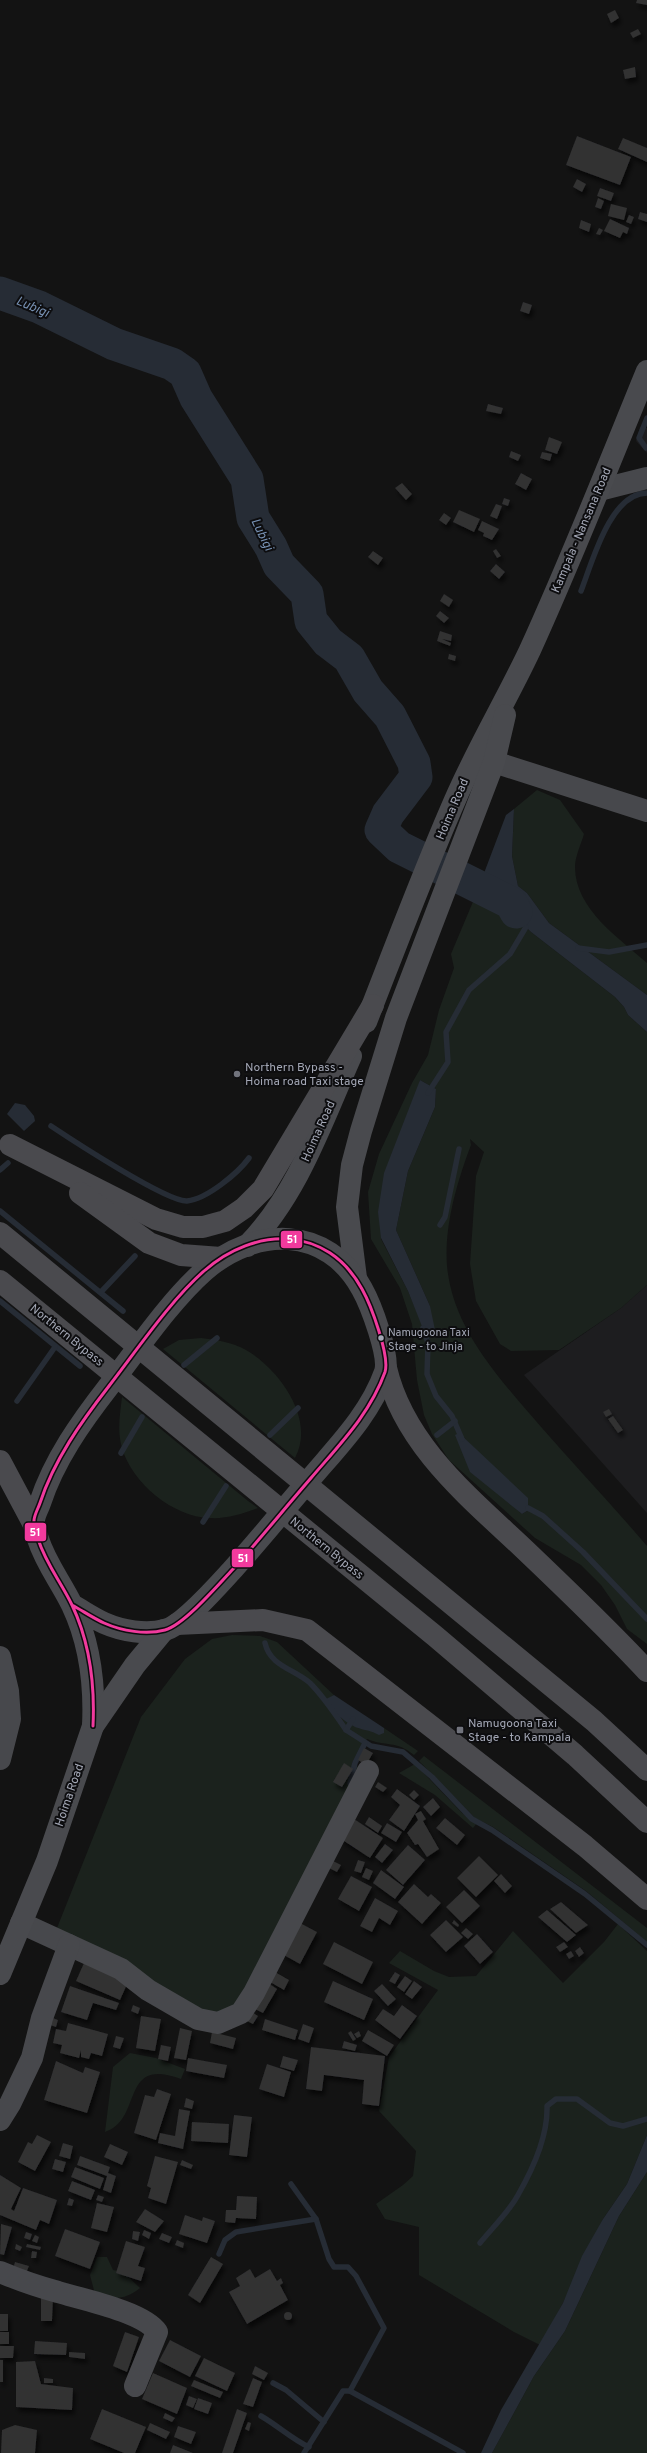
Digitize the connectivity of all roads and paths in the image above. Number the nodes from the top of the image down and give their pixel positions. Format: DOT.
graph roads {
  1 [pos="647,371"];
  2 [pos="647,478"];
  3 [pos="599,490"];
  4 [pos="512,689"];
  5 [pos="494,762"];
  6 [pos="647,811"];
  7 [pos="373,1005"];
  8 [pos="5,1141"];
  9 [pos="0,1233"];
  10 [pos="247,1246"];
  11 [pos="221,1258"];
  12 [pos="356,1278"];
  13 [pos="0,1280"];
  14 [pos="386,1368"];
  15 [pos="0,1461"];
  16 [pos="33,1523"];
  17 [pos="72,1605"];
  18 [pos="171,1627"];
  19 [pos="0,1657"];
  20 [pos="647,1671"];
  21 [pos="93,1726"];
  22 [pos="0,1758"];
  23 [pos="647,1770"];
  24 [pos="368,1771"];
  25 [pos="647,1822"];
  26 [pos="647,1899"];
  27 [pos="21,1923"];
  28 [pos="69,1946"];
  29 [pos="0,1974"];
  30 [pos="0,2120"];
  31 [pos="0,2272"];
  32 [pos="135,2386"];
  1 -- 3 [label="main road, Kampala - Nansana Road"];
  2 -- 3 [label="street"];
  3 -- 4 [label="main road, Kampala - Nansana Road"];
  4 -- 5 [label="main road, Hoima Road"];
  4 -- 7 [label="main road, Hoima Road"];
  5 -- 6 [label="street"];
  5 -- 12 [label="main road, Hoima Road"];
  7 -- 8 [label="highway"];
  7 -- 10 [label="main road, Hoima Road"];
  8 -- 11 [label="highway"];
  9 -- 23 [label="highway"];
  10 -- 11 [label="main road"];
  10 -- 12 [label="main road"];
  11 -- 16 [label="main road"];
  12 -- 14 [label="main road"];
  13 -- 25 [label="highway, Northern Bypass"];
  14 -- 18 [label="main road, Hoima Road"];
  14 -- 20 [label="highway"];
  15 -- 16 [label="highway"];
  16 -- 17 [label="main road"];
  17 -- 18 [label="main road"];
  17 -- 21 [label="main road"];
  18 -- 21 [label="main road, Hoima Road"];
  18 -- 26 [label="highway"];
  19 -- 22 [label="street"];
  21 -- 27 [label="main road, Hoima Road"];
  24 -- 28 [label="street"];
  27 -- 28 [label="street"];
  27 -- 29 [label="main road, Hoima Road"];
  28 -- 30 [label="street"];
  31 -- 32 [label="street"];
}
